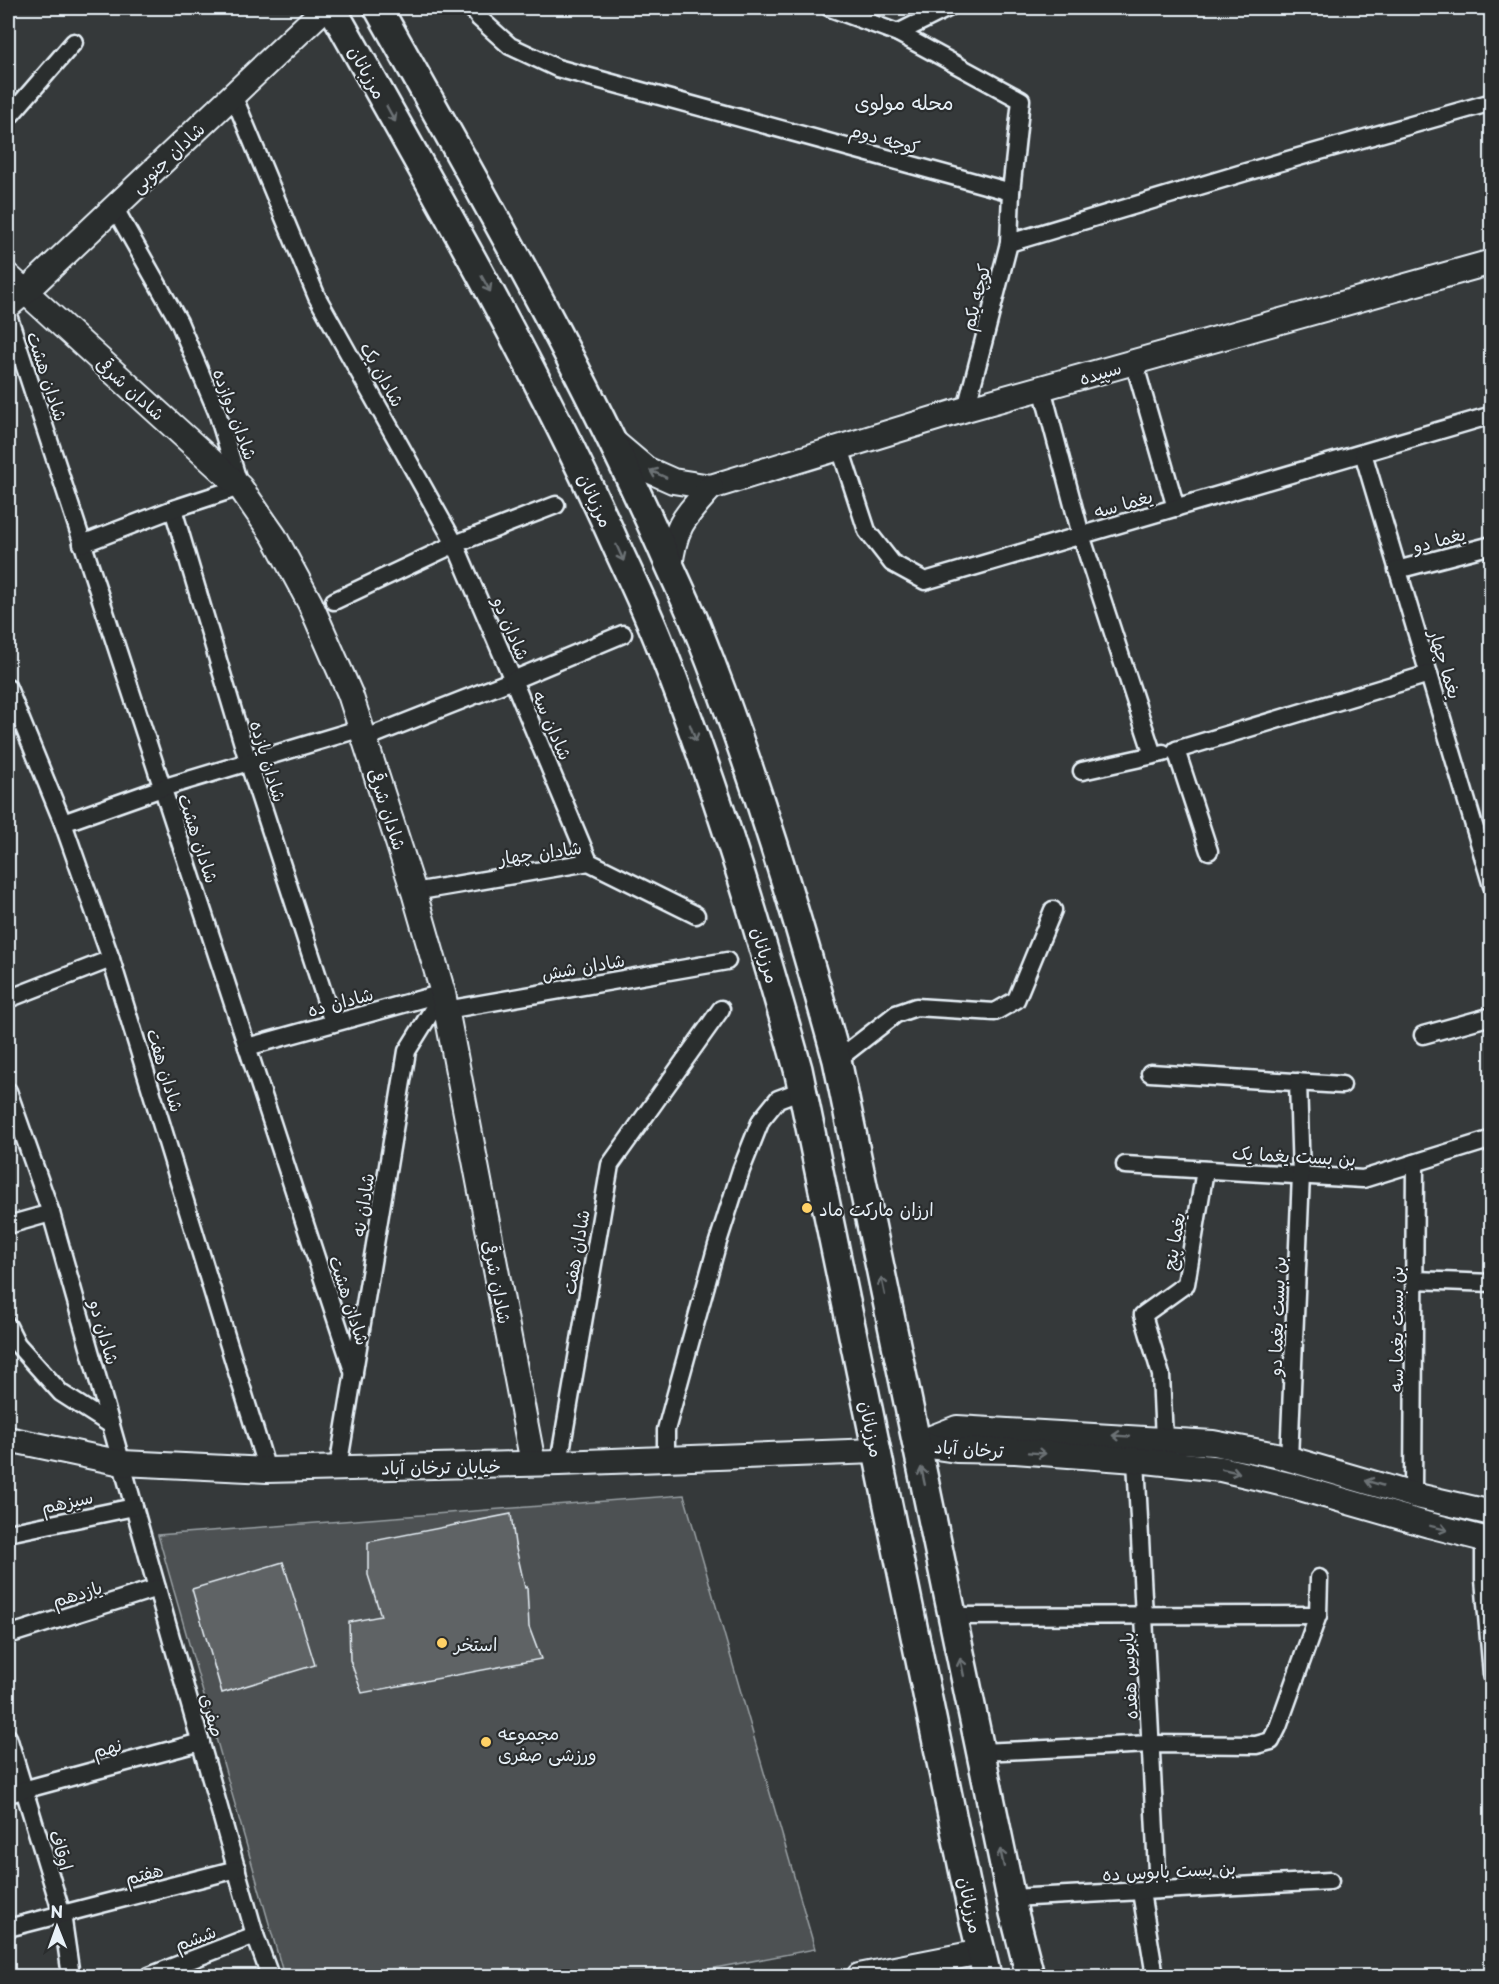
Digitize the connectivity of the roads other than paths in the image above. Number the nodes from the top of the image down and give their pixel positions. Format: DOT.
graph roads {
  1 [pos="325,8"];
  2 [pos="332,8"];
  3 [pos="378,8"];
  4 [pos="472,8"];
  5 [pos="830,8"];
  6 [pos="948,8"];
  7 [pos="898,33"];
  8 [pos="74,42"];
  9 [pos="233,95"];
  10 [pos="1491,102"];
  11 [pos="8,118"];
  12 [pos="1011,192"];
  13 [pos="114,207"];
  14 [pos="1009,243"];
  15 [pos="1491,261"];
  16 [pos="8,276"];
  17 [pos="16,299"];
  18 [pos="8,315"];
  19 [pos="1134,362"];
  20 [pos="1042,388"];
  21 [pos="966,409"];
  22 [pos="1491,416"];
  23 [pos="614,442"];
  24 [pos="840,448"];
  25 [pos="1363,453"];
  26 [pos="240,487"];
  27 [pos="711,487"];
  28 [pos="556,505"];
  29 [pos="1176,508"];
  30 [pos="173,509"];
  31 [pos="1081,535"];
  32 [pos="82,544"];
  33 [pos="455,544"];
  34 [pos="1491,545"];
  35 [pos="670,567"];
  36 [pos="1397,570"];
  37 [pos="334,601"];
  38 [pos="622,634"];
  39 [pos="1429,674"];
  40 [pos="513,680"];
  41 [pos="8,688"];
  42 [pos="364,733"];
  43 [pos="1176,750"];
  44 [pos="1153,755"];
  45 [pos="248,761"];
  46 [pos="1082,771"];
  47 [pos="162,789"];
  48 [pos="63,823"];
  49 [pos="1209,851"];
  50 [pos="588,862"];
  51 [pos="1491,886"];
  52 [pos="414,892"];
  53 [pos="1053,910"];
  54 [pos="696,915"];
  55 [pos="111,959"];
  56 [pos="727,961"];
  57 [pos="8,999"];
  58 [pos="445,1001"];
  59 [pos="721,1009"];
  60 [pos="1491,1016"];
  61 [pos="333,1023"];
  62 [pos="1423,1035"];
  63 [pos="247,1047"];
  64 [pos="837,1060"];
  65 [pos="1150,1073"];
  66 [pos="1298,1082"];
  67 [pos="1342,1085"];
  68 [pos="802,1090"];
  69 [pos="8,1091"];
  70 [pos="1491,1138"];
  71 [pos="1415,1163"];
  72 [pos="1125,1165"];
  73 [pos="1205,1170"];
  74 [pos="1301,1175"];
  75 [pos="51,1213"];
  76 [pos="8,1225"];
  77 [pos="1415,1280"];
  78 [pos="1491,1282"];
  79 [pos="8,1326"];
  80 [pos="354,1374"];
  81 [pos="111,1425"];
  82 [pos="8,1439"];
  83 [pos="1164,1439"];
  84 [pos="916,1444"];
  85 [pos="876,1452"];
  86 [pos="666,1459"];
  87 [pos="1289,1459"];
  88 [pos="1136,1460"];
  89 [pos="122,1463"];
  90 [pos="533,1463"];
  91 [pos="559,1463"];
  92 [pos="338,1468"];
  93 [pos="267,1470"];
  94 [pos="1413,1495"];
  95 [pos="134,1507"];
  96 [pos="1491,1513"];
  97 [pos="8,1533"];
  98 [pos="1488,1540"];
  99 [pos="1319,1578"];
  100 [pos="157,1588"];
  101 [pos="1144,1614"];
  102 [pos="1318,1615"];
  103 [pos="952,1616"];
  104 [pos="8,1635"];
  105 [pos="1491,1675"];
  106 [pos="8,1737"];
  107 [pos="201,1742"];
  108 [pos="1151,1744"];
  109 [pos="980,1752"];
  110 [pos="16,1792"];
  111 [pos="237,1869"];
  112 [pos="1330,1881"];
  113 [pos="1150,1891"];
  114 [pos="1011,1898"];
  115 [pos="62,1914"];
  116 [pos="8,1928"];
  117 [pos="255,1935"];
  118 [pos="984,1964"];
  119 [pos="71,1977"];
  120 [pos="149,1977"];
  121 [pos="270,1977"];
  122 [pos="859,1977"];
  123 [pos="1030,1977"];
  124 [pos="1155,1977"];
  1 -- 9 [label="street, شادان جنوبی"];
  2 -- 68 [label="main road, مرزبانان, one-way"];
  3 -- 23 [label="main road"];
  4 -- 12 [label="street, کوچه دوم"];
  5 -- 7 [label="street"];
  6 -- 7 [label="street"];
  7 -- 12 [label="street"];
  8 -- 11 [label="street"];
  9 -- 13 [label="street, شادان جنوبی"];
  9 -- 33 [label="street, شادان یک"];
  10 -- 14 [label="street"];
  12 -- 14 [label="street, کوچه یکم"];
  13 -- 17 [label="street, شادان جنوبی"];
  13 -- 26 [label="street, شادان دوازده"];
  14 -- 21 [label="street, کوچه یکم"];
  15 -- 19 [label="street, سپیده"];
  16 -- 17 [label="street, شادان شرقی"];
  17 -- 26 [label="street, شادان شرقی"];
  18 -- 32 [label="street, شادان هشت"];
  19 -- 20 [label="street, سپیده"];
  19 -- 29 [label="street"];
  20 -- 21 [label="street, سپیده"];
  20 -- 31 [label="street"];
  21 -- 24 [label="street, سپیده"];
  22 -- 25 [label="street, یغما سه"];
  27 -- 23 [label="street, سپیده, one-way"];
  23 -- 35 [label="main road"];
  24 -- 27 [label="street, سپیده"];
  24 -- 31 [label="street, یغما سه"];
  25 -- 29 [label="street, یغما سه"];
  25 -- 36 [label="street, یغما چهار"];
  26 -- 30 [label="street, شادان دوازده"];
  26 -- 42 [label="street, شادان شرقی"];
  27 -- 35 [label="street"];
  28 -- 33 [label="street"];
  29 -- 31 [label="street, یغما سه"];
  30 -- 32 [label="street, شادان دوازده"];
  30 -- 45 [label="street, شادان یازده"];
  31 -- 44 [label="street"];
  32 -- 47 [label="street, شادان هشت"];
  33 -- 37 [label="street"];
  33 -- 40 [label="street, شادان دو"];
  34 -- 36 [label="street, یغما دو"];
  35 -- 64 [label="main road"];
  36 -- 39 [label="street, یغما چهار"];
  38 -- 40 [label="street, شادان سه"];
  39 -- 43 [label="street"];
  39 -- 51 [label="street, یغما چهار"];
  40 -- 42 [label="street, شادان دو"];
  40 -- 50 [label="street, شادان سه"];
  41 -- 48 [label="street, شادان هفت"];
  42 -- 45 [label="street, شادان دو"];
  42 -- 52 [label="street, شادان شرقی"];
  43 -- 44 [label="street"];
  43 -- 49 [label="street"];
  44 -- 46 [label="street"];
  45 -- 47 [label="street, شادان دو"];
  45 -- 61 [label="street, شادان یازده"];
  47 -- 48 [label="street, شادان دو"];
  47 -- 63 [label="street, شادان هشت"];
  48 -- 55 [label="street, شادان هفت"];
  50 -- 52 [label="street, شادان چهار"];
  50 -- 54 [label="street, شادان چهار"];
  52 -- 58 [label="street, شادان شرقی"];
  53 -- 64 [label="street"];
  55 -- 57 [label="street"];
  55 -- 93 [label="street, شادان هفت"];
  56 -- 58 [label="street, شادان شش"];
  58 -- 61 [label="street, شادان ده"];
  58 -- 80 [label="street, شادان نه"];
  58 -- 90 [label="street, شادان شرقی"];
  59 -- 91 [label="street, شادان هفت"];
  60 -- 62 [label="street"];
  61 -- 63 [label="street, شادان ده"];
  63 -- 80 [label="street, شادان هشت"];
  84 -- 64 [label="main road, one-way"];
  65 -- 66 [label="street"];
  66 -- 67 [label="street"];
  66 -- 74 [label="street, بن بست یغما دو"];
  68 -- 85 [label="main road, مرزبانان"];
  68 -- 86 [label="street"];
  69 -- 75 [label="street, شادان دو"];
  70 -- 71 [label="street, بن بست یغما یک"];
  71 -- 74 [label="street, بن بست یغما یک"];
  71 -- 77 [label="street, بن بست یغما سه"];
  72 -- 73 [label="street, بن بست یغما یک"];
  73 -- 74 [label="street, بن بست یغما یک"];
  73 -- 83 [label="street, یغما پنج"];
  74 -- 87 [label="street, بن بست یغما دو"];
  75 -- 76 [label="street"];
  75 -- 81 [label="street, شادان دو"];
  77 -- 78 [label="street"];
  77 -- 94 [label="street, بن بست یغما سه"];
  79 -- 81 [label="street"];
  80 -- 92 [label="street, شادان نه"];
  81 -- 89 [label="street, شادان دو"];
  82 -- 89 [label="street, خیابان ترخان آباد"];
  83 -- 84 [label="street, ترخان آباد, one-way"];
  83 -- 87 [label="street, ترخان آباد"];
  84 -- 85 [label="main road"];
  84 -- 88 [label="street, ترخان آباد, one-way"];
  103 -- 84 [label="main road, one-way"];
  85 -- 86 [label="street, خیابان ترخان آباد"];
  85 -- 118 [label="main road, مرزبانان"];
  86 -- 91 [label="street, خیابان ترخان آباد"];
  94 -- 87 [label="street, ترخان آباد, one-way"];
  88 -- 98 [label="street, ترخان آباد, one-way"];
  88 -- 101 [label="street, بابوس هفده"];
  89 -- 93 [label="street, خیابان ترخان آباد"];
  89 -- 95 [label="street, صفری"];
  90 -- 91 [label="street, خیابان ترخان آباد"];
  90 -- 92 [label="street, خیابان ترخان آباد"];
  92 -- 93 [label="street, خیابان ترخان آباد"];
  94 -- 96 [label="street, ترخان آباد"];
  95 -- 97 [label="street, سیزهم"];
  95 -- 100 [label="street, صفری"];
  98 -- 105 [label="street"];
  99 -- 102 [label="street"];
  100 -- 104 [label="street, یازدهم"];
  100 -- 107 [label="street, صفری"];
  101 -- 102 [label="street"];
  101 -- 103 [label="street"];
  101 -- 108 [label="street, بابوس هفده"];
  102 -- 108 [label="street"];
  109 -- 103 [label="main road, one-way"];
  106 -- 110 [label="street, اوقاف"];
  107 -- 110 [label="street, نهم"];
  107 -- 111 [label="street, صفری"];
  108 -- 109 [label="street"];
  108 -- 113 [label="street, بابوس هفده"];
  114 -- 109 [label="main road, one-way"];
  110 -- 115 [label="street, اوقاف"];
  111 -- 115 [label="street, هفتم"];
  111 -- 117 [label="street, صفری"];
  112 -- 113 [label="street, بن بست بابوس ده"];
  113 -- 114 [label="street, بن بست بابوس ده"];
  113 -- 124 [label="street, بابوس هفده"];
  114 -- 123 [label="main road"];
  115 -- 116 [label="street, هفتم"];
  115 -- 119 [label="street, اوقاف"];
  117 -- 120 [label="street, ششم"];
  117 -- 121 [label="street, صفری"];
  118 -- 122 [label="street"];
}
